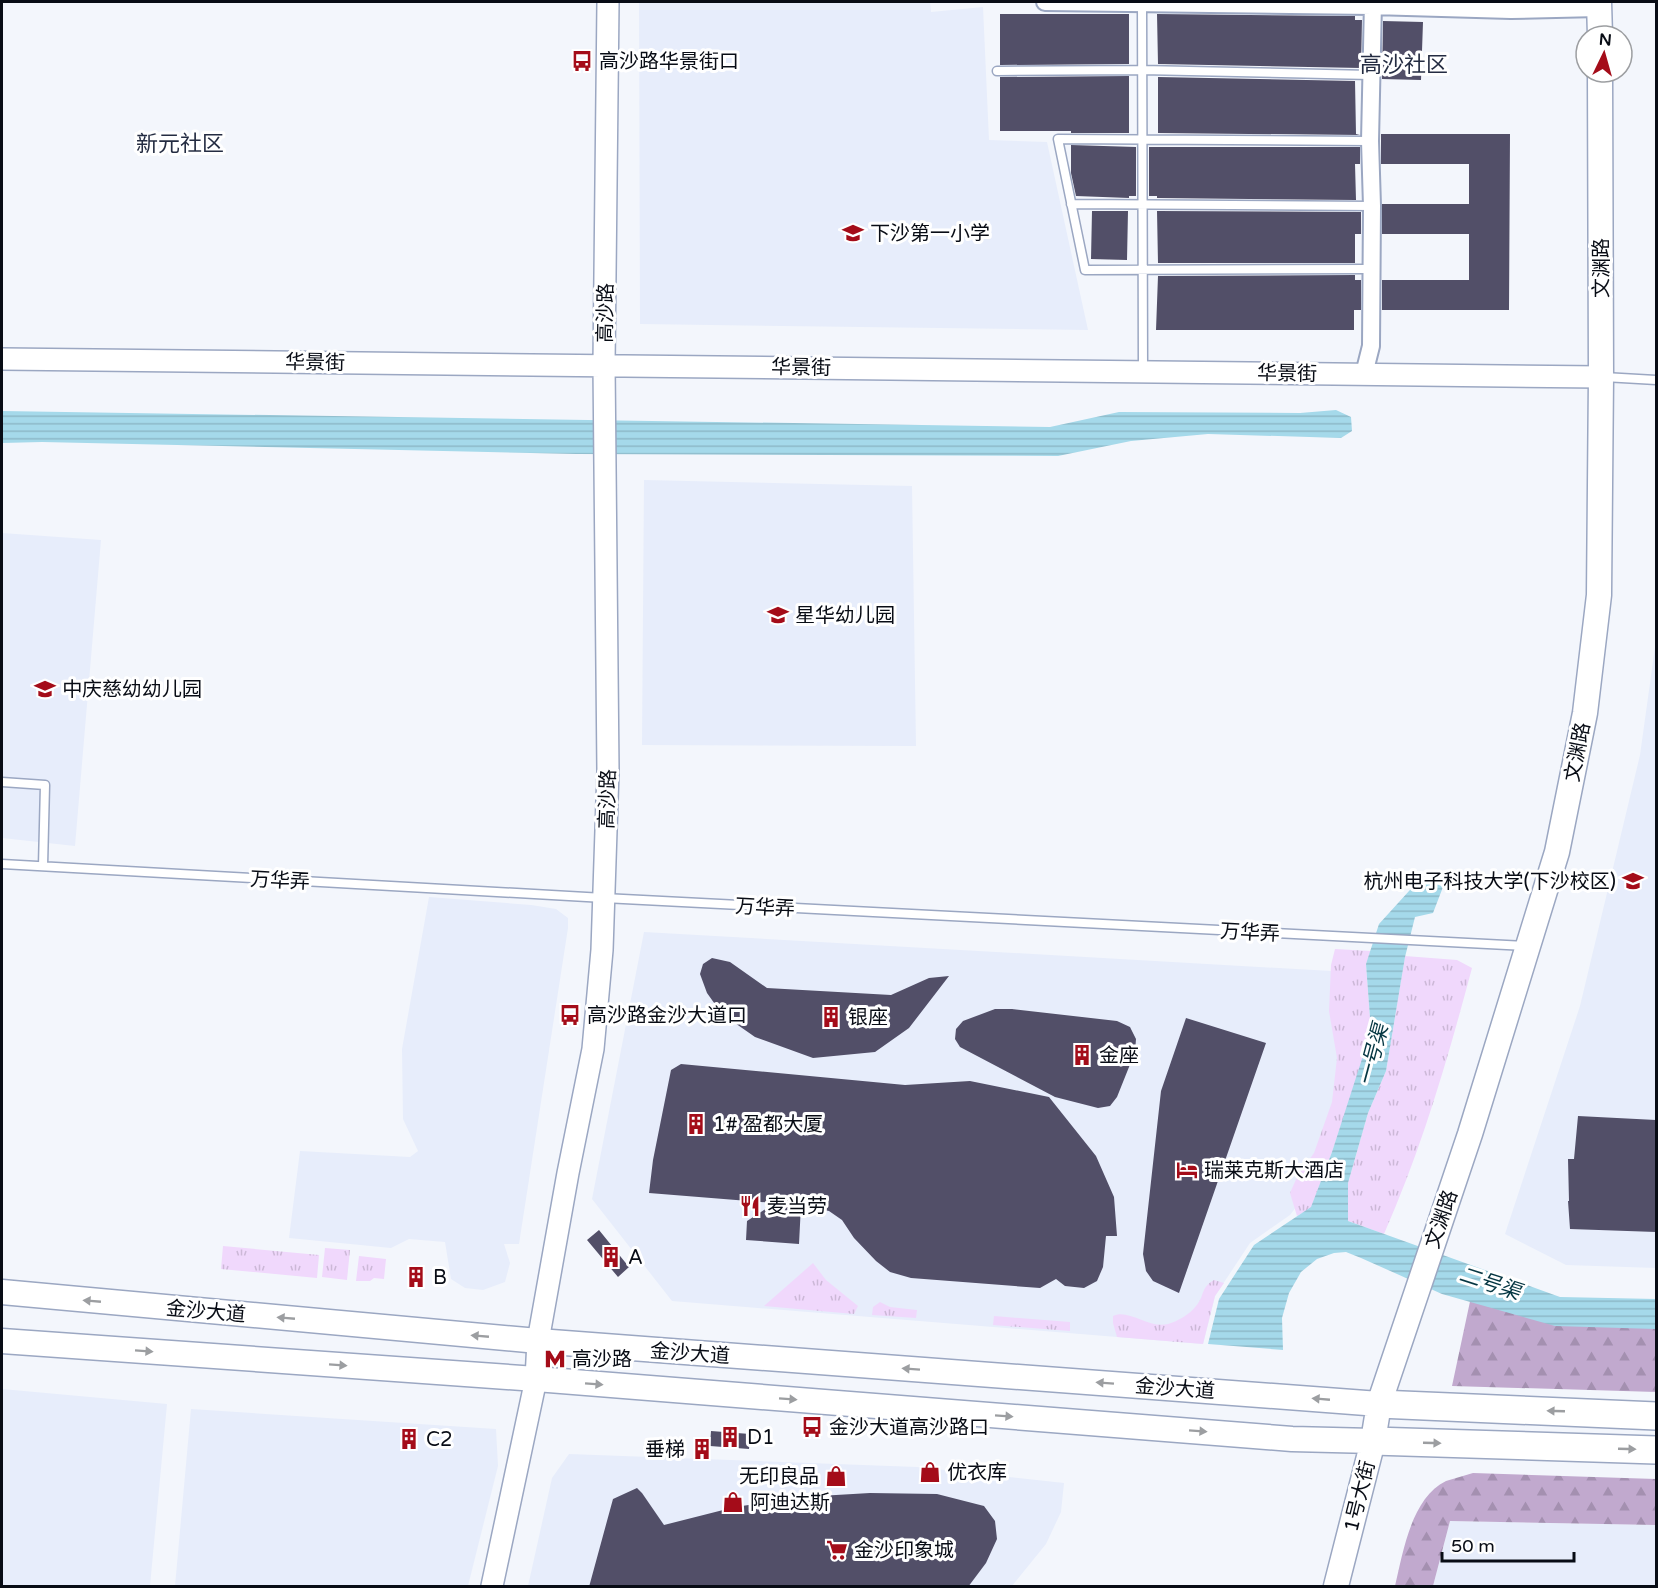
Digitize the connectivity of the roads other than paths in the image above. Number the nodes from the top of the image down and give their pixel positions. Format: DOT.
graph roads {
  1 [pos="608,2"];
  2 [pos="1045,2"];
  3 [pos="1142,3"];
  4 [pos="1372,4"];
  5 [pos="1599,5"];
  6 [pos="1600,24"];
  7 [pos="1142,70"];
  8 [pos="997,71"];
  9 [pos="1371,75"];
  10 [pos="1600,84"];
  11 [pos="1142,138"];
  12 [pos="1370,141"];
  13 [pos="1071,204"];
  14 [pos="1143,206"];
  15 [pos="1372,206"];
  16 [pos="1143,268"];
  17 [pos="1371,269"];
  18 [pos="2,359"];
  19 [pos="604,365"];
  20 [pos="1143,372"];
  21 [pos="1364,374"];
  22 [pos="1601,377"];
  23 [pos="1656,380"];
  24 [pos="2,782"];
  25 [pos="2,864"];
  26 [pos="43,866"];
  27 [pos="604,898"];
  28 [pos="1528,946"];
  29 [pos="2,1292"];
  30 [pos="2,1341"];
  31 [pos="538,1341"];
  32 [pos="536,1379"];
  33 [pos="1379,1404"];
  34 [pos="1656,1416"];
  35 [pos="1373,1441"];
  36 [pos="1656,1450"];
  37 [pos="492,1587"];
  38 [pos="1336,1587"];
  1 -- 19 [label="street, 高沙路"];
  2 -- 3 [label="street"];
  3 -- 4 [label="street"];
  3 -- 7 [label="lane"];
  4 -- 5 [label="street"];
  4 -- 9 [label="street"];
  5 -- 6 [label="main road"];
  7 -- 8 [label="lane"];
  7 -- 9 [label="lane"];
  7 -- 11 [label="lane"];
  9 -- 12 [label="street"];
  10 -- 22 [label="main road, 文渊路"];
  11 -- 12 [label="lane"];
  11 -- 13 [label="lane"];
  11 -- 14 [label="lane"];
  12 -- 15 [label="street"];
  13 -- 14 [label="lane"];
  13 -- 16 [label="lane"];
  14 -- 15 [label="lane"];
  14 -- 16 [label="lane"];
  15 -- 17 [label="street"];
  16 -- 17 [label="lane"];
  16 -- 20 [label="lane"];
  17 -- 21 [label="street"];
  18 -- 19 [label="street, 华景街"];
  19 -- 20 [label="street, 华景街"];
  19 -- 27 [label="street, 高沙路"];
  20 -- 21 [label="street, 华景街"];
  21 -- 22 [label="street, 华景街"];
  22 -- 23 [label="lane"];
  22 -- 28 [label="main road, 文渊路"];
  24 -- 26 [label="lane"];
  25 -- 26 [label="lane, 万华弄"];
  26 -- 27 [label="lane, 万华弄"];
  27 -- 28 [label="lane, 万华弄"];
  27 -- 31 [label="street, 高沙路"];
  28 -- 33 [label="main road, 文渊路"];
  31 -- 29 [label="main road, 金沙大道, one-way"];
  30 -- 32 [label="main road, 金沙大道, one-way"];
  31 -- 32 [label="street, 高沙路"];
  33 -- 31 [label="main road, 金沙大道, one-way"];
  32 -- 35 [label="main road, 金沙大道, one-way"];
  32 -- 37 [label="street, 高沙路"];
  34 -- 33 [label="main road, one-way"];
  33 -- 35 [label="main road, 1号大街"];
  35 -- 36 [label="main road, one-way"];
  35 -- 38 [label="main road, 1号大街"];
}
